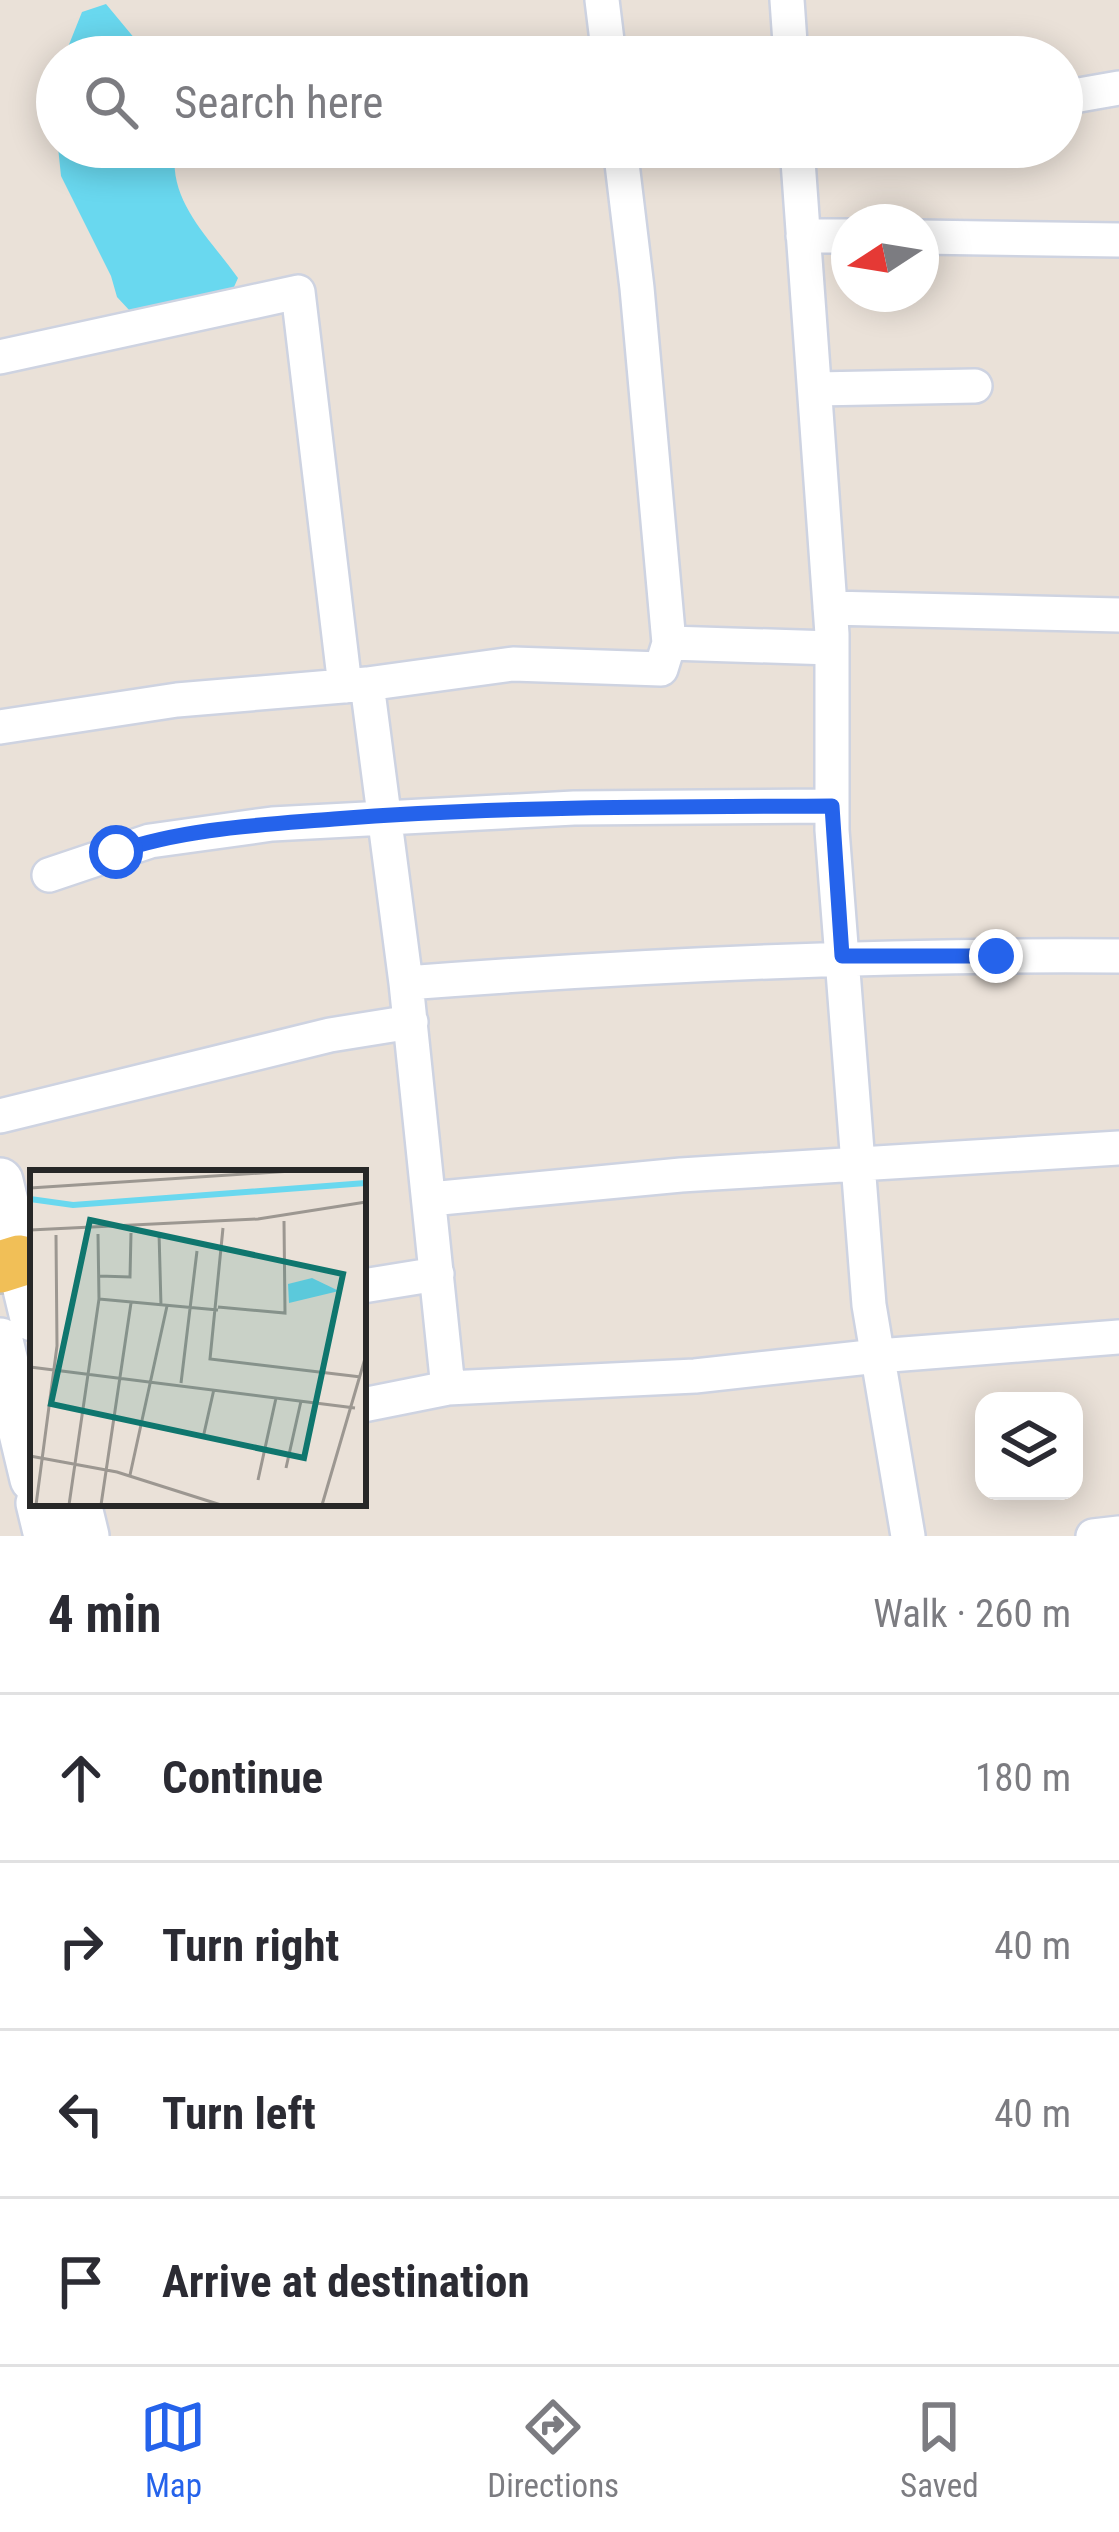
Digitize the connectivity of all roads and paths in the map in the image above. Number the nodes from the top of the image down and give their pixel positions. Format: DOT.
graph roads {
  1 [pos="602,0"];
  2 [pos="788,0"];
  3 [pos="606,36"];
  4 [pos="790,36"];
  5 [pos="1119,88"];
  6 [pos="1083,94"];
  7 [pos="623,168"];
  8 [pos="798,168"];
  9 [pos="803,236"];
  10 [pos="831,236"];
  11 [pos="939,237"];
  12 [pos="1119,240"];
  13 [pos="0,357"];
  14 [pos="975,386"];
  15 [pos="815,389"];
  16 [pos="830,608"];
  17 [pos="1119,614"];
  18 [pos="669,644"];
  19 [pos="832,648"];
  20 [pos="356,685"];
  21 [pos="0,727"];
  22 [pos="832,806"];
  23 [pos="384,815"];
  24 [pos="49,875"];
  25 [pos="842,956"];
  26 [pos="1119,956"];
  27 [pos="406,982"];
  28 [pos="411,1022"];
  29 [pos="0,1116"];
  30 [pos="1119,1148"];
  31 [pos="859,1162"];
  32 [pos="0,1181"];
  33 [pos="430,1199"];
  34 [pos="437,1274"];
  35 [pos="22,1283"];
  36 [pos="366,1286"];
  37 [pos="1119,1337"];
  38 [pos="0,1341"];
  39 [pos="878,1356"];
  40 [pos="448,1388"];
  41 [pos="366,1405"];
  42 [pos="30,1466"];
  43 [pos="40,1506"];
  44 [pos="79,1506"];
  45 [pos="1119,1533"];
  46 [pos="47,1536"];
  47 [pos="86,1536"];
  48 [pos="908,1536"];
  49 [pos="1094,1536"];
  1 -- 3 [label="street"];
  2 -- 4 [label="street"];
  5 -- 6 [label="street"];
  7 -- 18 [label="street"];
  8 -- 9 [label="street"];
  9 -- 10 [label="street"];
  9 -- 15 [label="street"];
  11 -- 12 [label="street"];
  13 -- 20 [label="street"];
  14 -- 15 [label="street"];
  15 -- 16 [label="street"];
  16 -- 17 [label="street"];
  16 -- 19 [label="street"];
  18 -- 19 [label="street"];
  18 -- 20 [label="street"];
  19 -- 22 [label="street"];
  20 -- 21 [label="street"];
  20 -- 23 [label="street"];
  22 -- 23 [label="street"];
  22 -- 25 [label="street"];
  23 -- 24 [label="street"];
  23 -- 27 [label="street"];
  25 -- 26 [label="street"];
  25 -- 27 [label="street"];
  25 -- 31 [label="street"];
  27 -- 28 [label="street"];
  28 -- 29 [label="street"];
  28 -- 33 [label="street"];
  30 -- 31 [label="street"];
  31 -- 33 [label="street"];
  31 -- 39 [label="street"];
  32 -- 35 [label="main road"];
  33 -- 34 [label="street"];
  34 -- 36 [label="street"];
  34 -- 40 [label="street"];
  37 -- 39 [label="street"];
  38 -- 42 [label="main road"];
  39 -- 40 [label="street"];
  39 -- 48 [label="street"];
  40 -- 41 [label="street"];
  43 -- 46 [label="main road"];
  44 -- 47 [label="main road"];
  45 -- 49 [label="street"];
}
